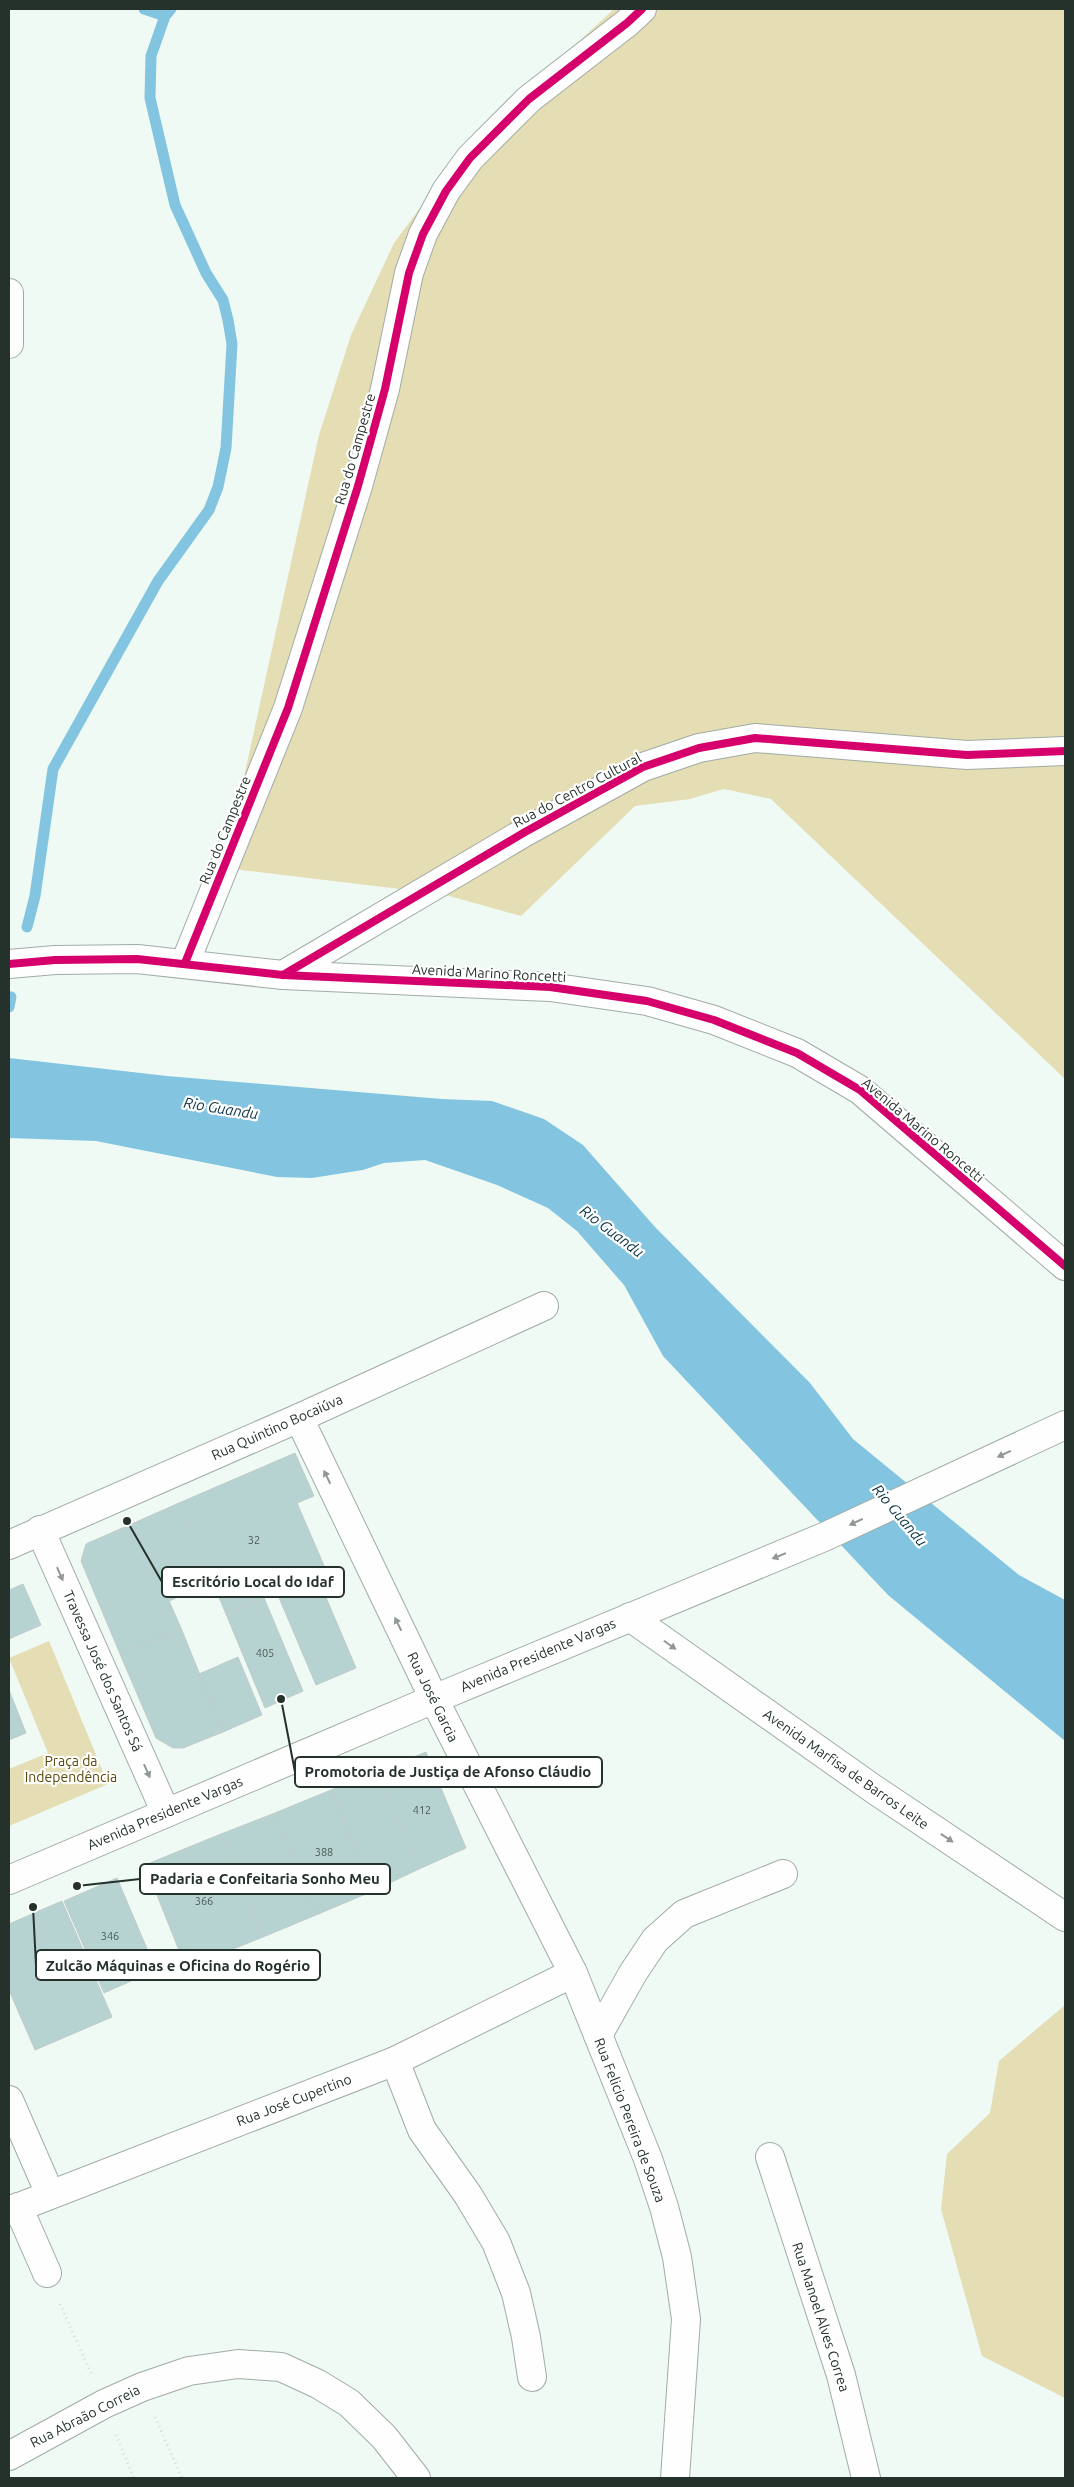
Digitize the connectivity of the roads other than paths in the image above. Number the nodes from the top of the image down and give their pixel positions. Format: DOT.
graph roads {
  1 [pos="642,9"];
  2 [pos="9,293"];
  3 [pos="9,344"];
  4 [pos="1065,751"];
  5 [pos="184,963"];
  6 [pos="9,964"];
  7 [pos="283,975"];
  8 [pos="1065,1266"];
  9 [pos="544,1306"];
  10 [pos="299,1418"];
  11 [pos="1056,1429"];
  12 [pos="40,1530"];
  13 [pos="9,1544"];
  14 [pos="630,1617"];
  15 [pos="434,1699"];
  16 [pos="166,1813"];
  17 [pos="783,1874"];
  18 [pos="9,1880"];
  19 [pos="1065,1917"];
  20 [pos="573,1973"];
  21 [pos="598,2035"];
  22 [pos="395,2061"];
  23 [pos="9,2100"];
  24 [pos="770,2157"];
  25 [pos="50,2194"];
  26 [pos="13,2209"];
  27 [pos="47,2273"];
  28 [pos="532,2377"];
  29 [pos="9,2456"];
  30 [pos="416,2478"];
  31 [pos="675,2478"];
  32 [pos="866,2478"];
  1 -- 5 [label="street, Rua do Campestre"];
  2 -- 3 [label="street"];
  4 -- 7 [label="street, Rua do Centro Cultural"];
  5 -- 6 [label="street, Avenida Marino Roncetti"];
  5 -- 7 [label="street, Avenida Marino Roncetti"];
  7 -- 8 [label="street, Avenida Marino Roncetti"];
  9 -- 10 [label="street, Rua Quintino Bocaiúva"];
  10 -- 12 [label="street, Rua Quintino Bocaiúva"];
  15 -- 10 [label="street, Rua José Garcia, one-way"];
  11 -- 14 [label="street, Avenida Presidente Vargas, one-way"];
  12 -- 13 [label="street, Rua Quintino Bocaiúva"];
  12 -- 16 [label="street, Travessa José dos Santos Sá, one-way"];
  14 -- 15 [label="street, Avenida Presidente Vargas"];
  14 -- 19 [label="street, Avenida Marfisa de Barros Leite, one-way"];
  15 -- 16 [label="street, Avenida Presidente Vargas"];
  15 -- 20 [label="street, Rua José Garcia"];
  16 -- 18 [label="street, Avenida Presidente Vargas"];
  17 -- 21 [label="street"];
  20 -- 21 [label="street, Rua Felicio Pereira de Souza"];
  20 -- 22 [label="street, Rua José Cupertino"];
  21 -- 31 [label="street, Rua Felicio Pereira de Souza"];
  22 -- 25 [label="street, Rua José Cupertino"];
  22 -- 28 [label="street"];
  23 -- 25 [label="street"];
  24 -- 32 [label="street, Rua Manoel Alves Correa"];
  25 -- 26 [label="street, Rua José Cupertino"];
  26 -- 27 [label="street"];
  29 -- 30 [label="street, Rua Abraão Correia"];
}
